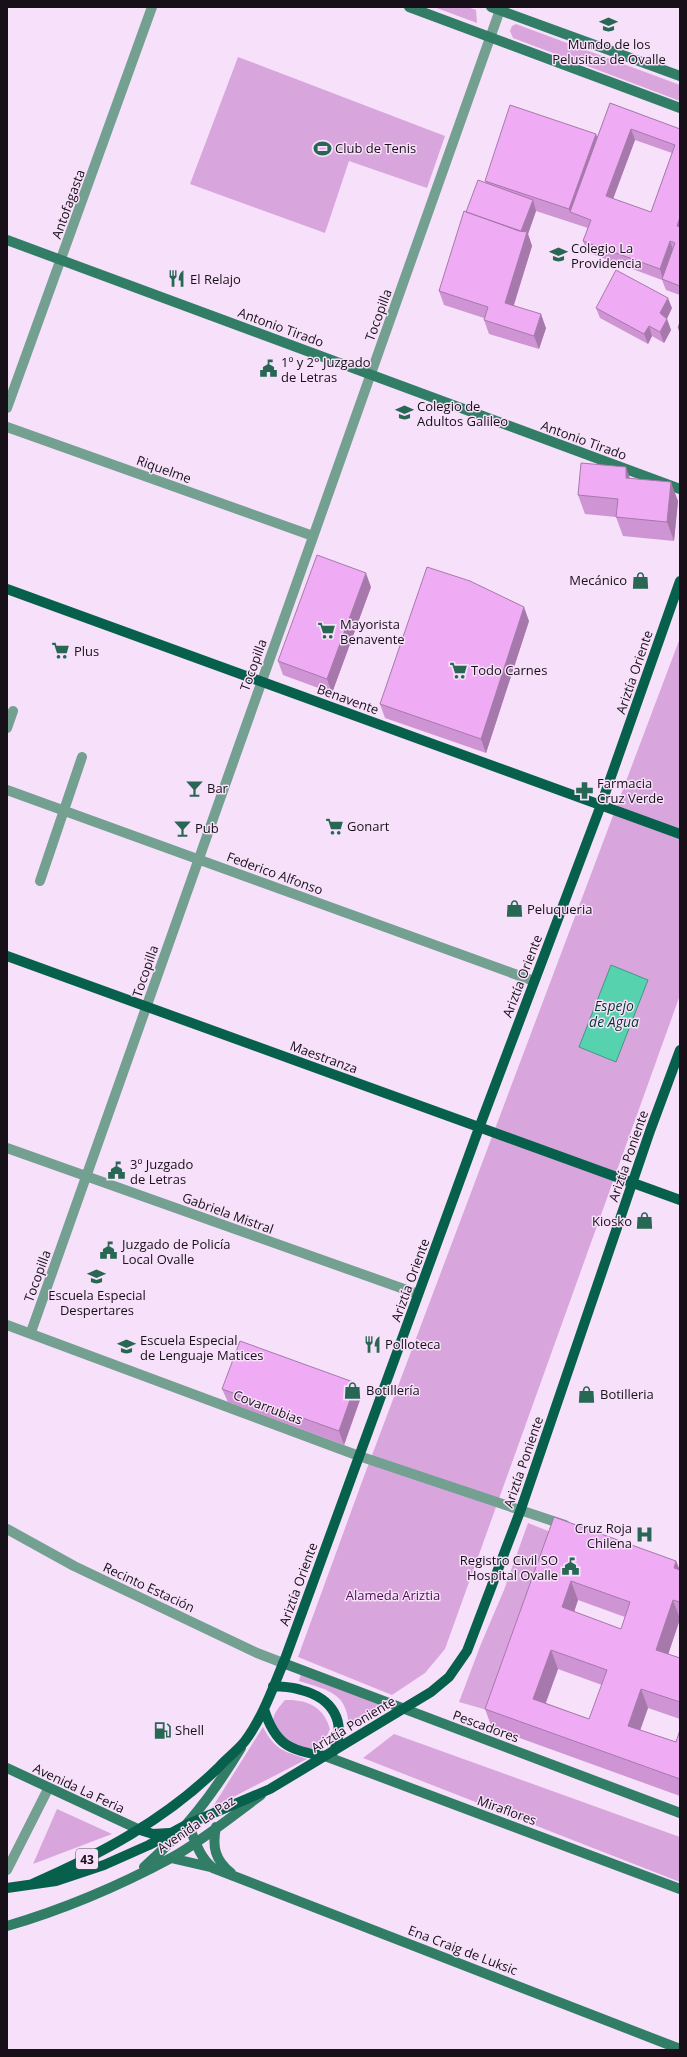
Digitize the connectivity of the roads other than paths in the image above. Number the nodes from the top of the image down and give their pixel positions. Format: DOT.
graph roads {
  1 [pos="152,7"];
  2 [pos="408,7"];
  3 [pos="497,8"];
  4 [pos="491,36"];
  5 [pos="680,76"];
  6 [pos="680,108"];
  7 [pos="7,240"];
  8 [pos="62,260"];
  9 [pos="371,374"];
  10 [pos="7,408"];
  11 [pos="7,427"];
  12 [pos="680,489"];
  13 [pos="313,536"];
  14 [pos="680,581"];
  15 [pos="7,589"];
  16 [pos="261,681"];
  17 [pos="13,711"];
  18 [pos="7,728"];
  19 [pos="82,758"];
  20 [pos="7,790"];
  21 [pos="601,805"];
  22 [pos="64,810"];
  23 [pos="680,834"];
  24 [pos="198,859"];
  25 [pos="40,881"];
  26 [pos="7,956"];
  27 [pos="534,981"];
  28 [pos="147,1007"];
  29 [pos="680,1050"];
  30 [pos="480,1128"];
  31 [pos="7,1148"];
  32 [pos="87,1177"];
  33 [pos="632,1184"];
  34 [pos="680,1200"];
  35 [pos="418,1294"];
  36 [pos="7,1324"];
  37 [pos="31,1332"];
  38 [pos="359,1456"];
  39 [pos="521,1509"];
  40 [pos="572,1528"];
  41 [pos="7,1530"];
  42 [pos="283,1663"];
  43 [pos="274,1686"];
  44 [pos="264,1709"];
  45 [pos="403,1709"];
  46 [pos="244,1742"];
  47 [pos="330,1753"];
  48 [pos="7,1768"];
  49 [pos="48,1789"];
  50 [pos="270,1789"];
  51 [pos="680,1813"];
  52 [pos="188,1824"];
  53 [pos="216,1827"];
  54 [pos="140,1830"];
  55 [pos="172,1833"];
  56 [pos="196,1841"];
  57 [pos="172,1858"];
  58 [pos="213,1868"];
  59 [pos="7,1870"];
  60 [pos="134,1876"];
  61 [pos="236,1876"];
  62 [pos="32,1884"];
  63 [pos="7,1888"];
  64 [pos="680,1889"];
  65 [pos="7,1926"];
  66 [pos="680,2049"];
  1 -- 8 [label="street, Antofagasta"];
  2 -- 4 [label="main road"];
  3 -- 4 [label="street, Tocopilla"];
  3 -- 5 [label="main road"];
  4 -- 6 [label="main road"];
  4 -- 9 [label="street, Tocopilla"];
  7 -- 8 [label="main road, Antonio Tirado"];
  8 -- 9 [label="main road, Antonio Tirado"];
  8 -- 10 [label="street, Antofagasta"];
  9 -- 12 [label="main road, Antonio Tirado"];
  9 -- 13 [label="street, Tocopilla"];
  11 -- 13 [label="street, Riquelme"];
  13 -- 16 [label="street, Tocopilla"];
  14 -- 21 [label="main road, Ariztía Oriente"];
  15 -- 16 [label="main road, Benavente"];
  16 -- 21 [label="main road, Benavente"];
  16 -- 24 [label="street, Tocopilla"];
  17 -- 18 [label="street"];
  19 -- 22 [label="street"];
  20 -- 22 [label="street, Federico Alfonso"];
  21 -- 23 [label="main road, Benavente"];
  21 -- 27 [label="main road, Ariztía Oriente"];
  22 -- 24 [label="street, Federico Alfonso"];
  22 -- 25 [label="street"];
  24 -- 27 [label="street, Federico Alfonso"];
  24 -- 28 [label="street, Tocopilla"];
  26 -- 28 [label="main road, Maestranza"];
  27 -- 30 [label="main road, Ariztía Oriente"];
  28 -- 30 [label="main road, Maestranza"];
  28 -- 32 [label="street, Tocopilla"];
  29 -- 33 [label="main road, Ariztía Poniente"];
  30 -- 33 [label="main road, Maestranza"];
  30 -- 35 [label="main road, Ariztía Oriente"];
  31 -- 32 [label="street, Gabriela Mistral"];
  32 -- 35 [label="street, Gabriela Mistral"];
  32 -- 37 [label="street, Tocopilla"];
  33 -- 34 [label="main road, Maestranza"];
  33 -- 39 [label="main road, Ariztía Poniente"];
  35 -- 38 [label="main road, Ariztía Oriente"];
  36 -- 37 [label="street, Covarrubias"];
  37 -- 38 [label="street, Covarrubias"];
  38 -- 39 [label="street, Covarrubias"];
  38 -- 42 [label="main road, Ariztía Oriente"];
  39 -- 40 [label="street, Covarrubias"];
  39 -- 45 [label="main road, Ariztía Poniente"];
  41 -- 42 [label="street, Recinto Estación"];
  42 -- 43 [label="main road, Ariztía Oriente"];
  42 -- 45 [label="main road, Pescadores"];
  43 -- 44 [label="main road, Ariztía Oriente"];
  43 -- 47 [label="main road"];
  44 -- 46 [label="main road, Ariztía Oriente"];
  44 -- 47 [label="main road"];
  45 -- 47 [label="main road, Ariztía Poniente"];
  45 -- 51 [label="main road, Pescadores"];
  46 -- 52 [label="main road, Avenida La Paz"];
  46 -- 54 [label="main road, Ariztía Oriente"];
  47 -- 50 [label="main road, Ariztía Poniente"];
  47 -- 64 [label="main road, Miraflores"];
  48 -- 49 [label="main road, Avenida La Feria"];
  49 -- 54 [label="main road, Avenida La Feria"];
  49 -- 59 [label="street"];
  50 -- 52 [label="main road, Ariztía Poniente"];
  50 -- 53 [label="main road, Avenida La Paz"];
  52 -- 55 [label="main road, Ariztía Poniente"];
  52 -- 56 [label="main road"];
  52 -- 60 [label="main road, Avenida La Paz"];
  53 -- 56 [label="main road, Avenida La Paz"];
  53 -- 61 [label="main road, Ena Craig de Luksic"];
  54 -- 55 [label="main road"];
  54 -- 62 [label="main road, Ariztía Oriente / 43"];
  55 -- 62 [label="main road, Ariztía Poniente"];
  56 -- 57 [label="main road, Avenida La Paz"];
  56 -- 58 [label="main road"];
  57 -- 58 [label="main road, Ena Craig de Luksic"];
  57 -- 60 [label="main road, Avenida La Paz"];
  58 -- 61 [label="main road, Ena Craig de Luksic"];
  60 -- 65 [label="main road, Avenida La Paz"];
  61 -- 66 [label="main road, Ena Craig de Luksic"];
  62 -- 63 [label="main road, 43"];
}
